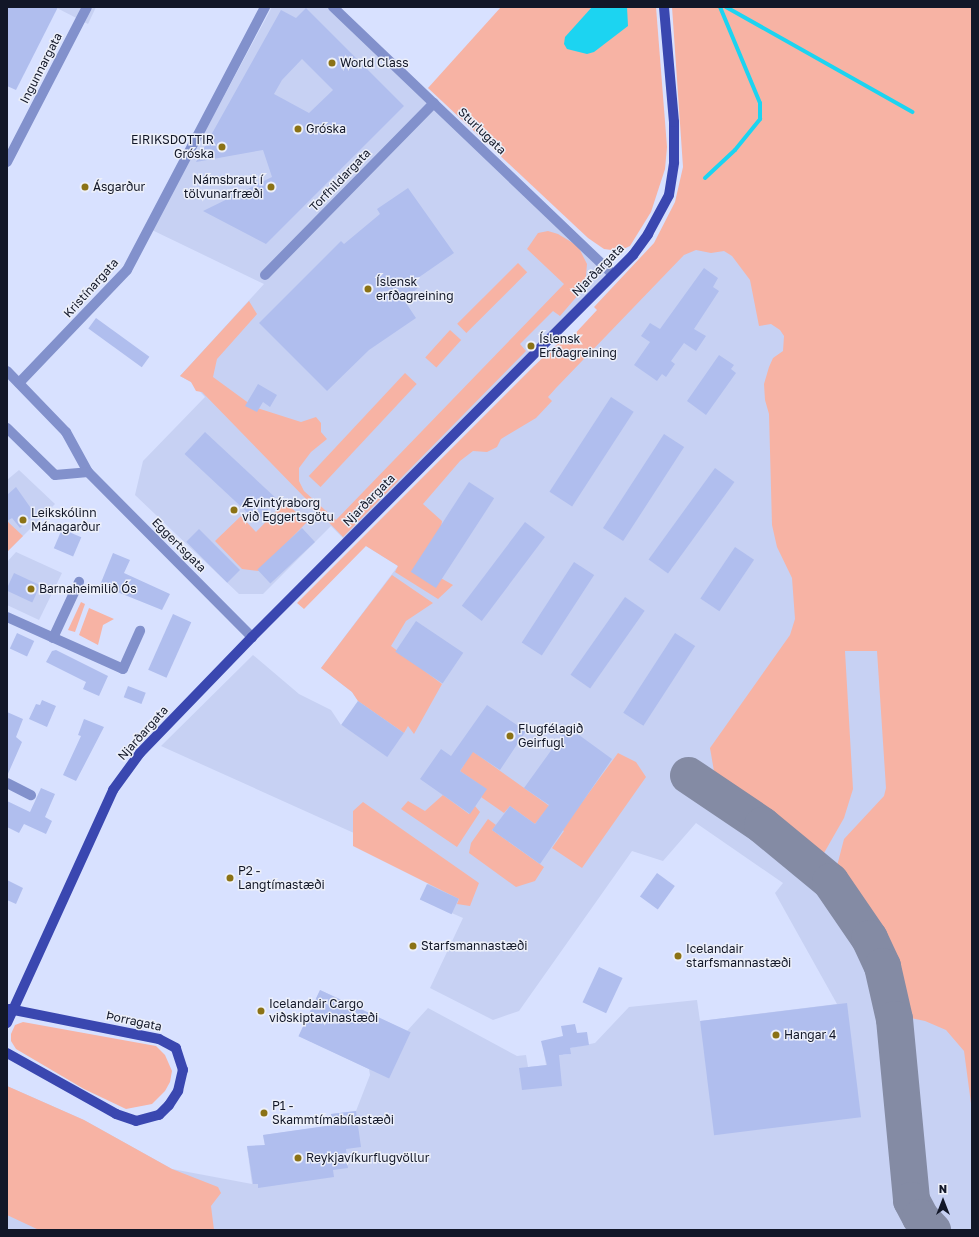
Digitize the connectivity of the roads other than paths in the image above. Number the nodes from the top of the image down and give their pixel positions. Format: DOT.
graph roads {
  1 [pos="87,7"];
  2 [pos="264,7"];
  3 [pos="334,7"];
  4 [pos="664,7"];
  5 [pos="434,103"];
  6 [pos="7,162"];
  7 [pos="612,274"];
  8 [pos="265,275"];
  9 [pos="7,371"];
  10 [pos="19,383"];
  11 [pos="7,428"];
  12 [pos="88,472"];
  13 [pos="79,582"];
  14 [pos="7,617"];
  15 [pos="140,631"];
  16 [pos="252,637"];
  17 [pos="53,638"];
  18 [pos="7,783"];
  19 [pos="31,795"];
  20 [pos="11,1009"];
  21 [pos="7,1023"];
  22 [pos="7,1053"];
  1 -- 6 [label="street, Ingunnargata"];
  2 -- 10 [label="street, Kristínargata"];
  3 -- 5 [label="street, Sturlugata"];
  4 -- 7 [label="main road, Njarðargata"];
  5 -- 7 [label="street, Sturlugata"];
  5 -- 8 [label="street, Torfhildargata"];
  7 -- 16 [label="main road, Njarðargata"];
  9 -- 10 [label="street, Eggertsgata"];
  10 -- 12 [label="street, Eggertsgata"];
  11 -- 12 [label="street"];
  12 -- 16 [label="street, Eggertsgata"];
  13 -- 17 [label="street"];
  14 -- 17 [label="street"];
  15 -- 17 [label="street"];
  16 -- 20 [label="main road, Njarðargata"];
  18 -- 19 [label="street"];
  20 -- 21 [label="main road, Njarðargata"];
  20 -- 22 [label="main road, Þorragata"];
}
